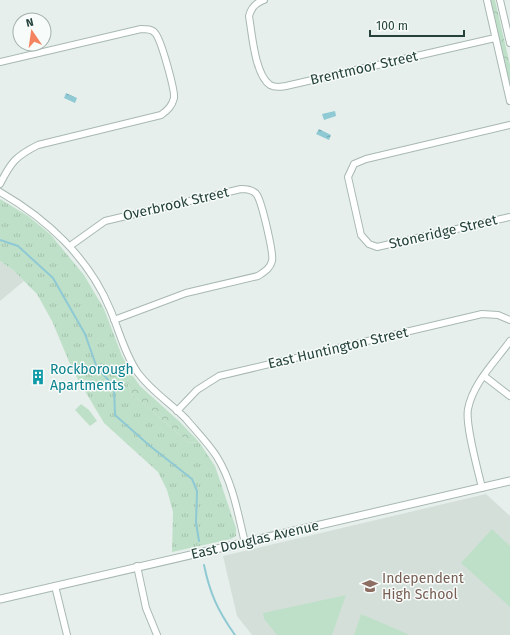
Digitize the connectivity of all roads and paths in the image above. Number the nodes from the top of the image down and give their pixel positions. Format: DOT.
graph roads {
  1 [pos="264,0"];
  2 [pos="487,0"];
  3 [pos="500,0"];
  4 [pos="495,38"];
  5 [pos="510,43"];
  6 [pos="0,62"];
  7 [pos="510,101"];
  8 [pos="510,125"];
  9 [pos="0,184"];
  10 [pos="0,192"];
  11 [pos="510,217"];
  12 [pos="70,246"];
  13 [pos="114,320"];
  14 [pos="510,320"];
  15 [pos="510,341"];
  16 [pos="484,376"];
  17 [pos="510,396"];
  18 [pos="177,411"];
  19 [pos="510,481"];
  20 [pos="482,488"];
  21 [pos="245,543"];
  22 [pos="137,566"];
  23 [pos="55,586"];
  24 [pos="0,599"];
  25 [pos="67,635"];
  26 [pos="157,635"];
  1 -- 4 [label="street, Brentmoor Street"];
  2 -- 4 [label="street"];
  3 -- 5 [label="street"];
  4 -- 7 [label="street"];
  6 -- 9 [label="street"];
  8 -- 11 [label="street, Stoneridge Street"];
  10 -- 12 [label="street"];
  12 -- 13 [label="street"];
  12 -- 13 [label="street, Overbrook Street"];
  13 -- 18 [label="street"];
  14 -- 18 [label="street, East Huntington Street"];
  15 -- 16 [label="street"];
  16 -- 17 [label="street"];
  16 -- 20 [label="street"];
  18 -- 21 [label="street"];
  19 -- 20 [label="street, East Douglas Avenue"];
  20 -- 21 [label="street, East Douglas Avenue"];
  21 -- 22 [label="street, East Douglas Avenue"];
  22 -- 23 [label="street, East Douglas Avenue"];
  22 -- 26 [label="street"];
  23 -- 24 [label="street, East Douglas Avenue"];
  23 -- 25 [label="street"];
}
